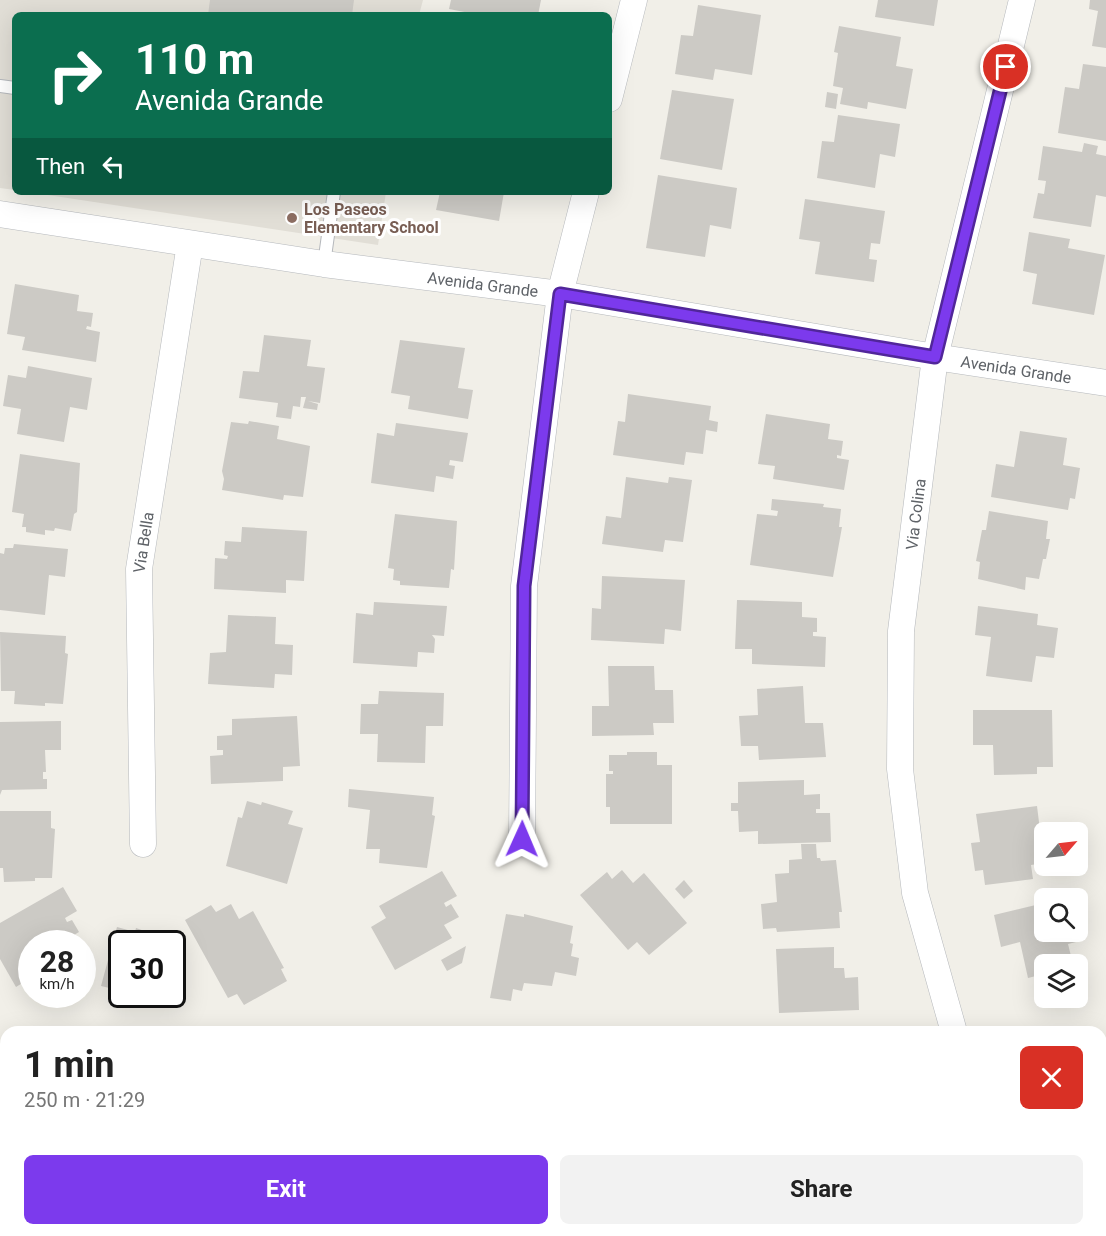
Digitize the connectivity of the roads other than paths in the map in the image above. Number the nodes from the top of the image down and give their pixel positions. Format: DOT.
graph roads {
  1 [pos="634,0"];
  2 [pos="1022,0"];
  3 [pos="612,87"];
  4 [pos="334,195"];
  5 [pos="585,195"];
  6 [pos="0,214"];
  7 [pos="190,244"];
  8 [pos="324,264"];
  9 [pos="560,294"];
  10 [pos="935,357"];
  11 [pos="1106,383"];
  12 [pos="522,839"];
  13 [pos="143,844"];
  14 [pos="952,1026"];
  1 -- 3 [label="street"];
  2 -- 10 [label="street, Via Colina"];
  4 -- 8 [label="lane"];
  5 -- 9 [label="street"];
  6 -- 7 [label="street, Avenida Grande"];
  7 -- 8 [label="street, Avenida Grande"];
  7 -- 13 [label="street, Via Bella"];
  8 -- 9 [label="street, Avenida Grande"];
  9 -- 10 [label="street, Avenida Grande"];
  9 -- 12 [label="street"];
  10 -- 11 [label="street, Avenida Grande"];
  10 -- 14 [label="street, Via Colina"];
}
